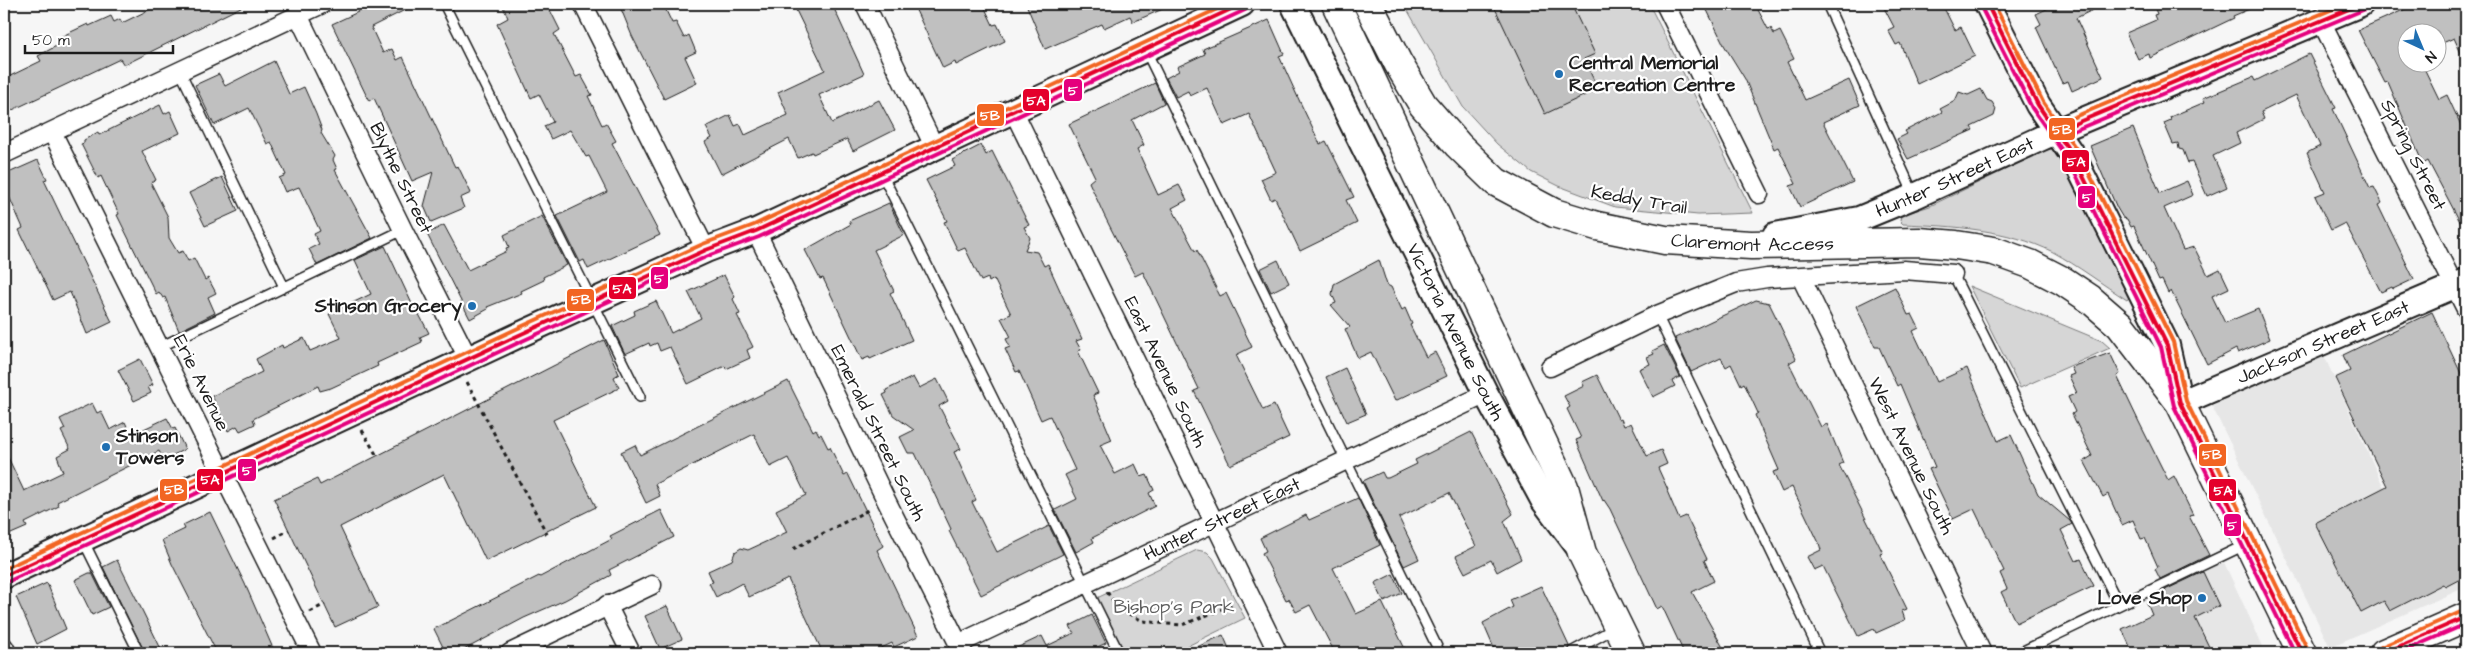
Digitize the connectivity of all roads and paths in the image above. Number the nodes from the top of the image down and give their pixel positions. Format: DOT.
graph roads {
  1 [pos="322,4"];
  2 [pos="444,4"];
  3 [pos="583,4"];
  4 [pos="865,4"];
  5 [pos="1242,4"];
  6 [pos="1293,4"];
  7 [pos="1368,4"];
  8 [pos="1665,4"];
  9 [pos="1827,4"];
  10 [pos="1987,4"];
  11 [pos="2361,4"];
  12 [pos="1337,5"];
  13 [pos="298,15"];
  14 [pos="2321,21"];
  15 [pos="1145,48"];
  16 [pos="180,70"];
  17 [pos="1013,110"];
  18 [pos="2057,131"];
  19 [pos="52,132"];
  20 [pos="934,146"];
  21 [pos="4,154"];
  22 [pos="880,172"];
  23 [pos="1759,194"];
  24 [pos="1915,196"];
  25 [pos="403,230"];
  26 [pos="756,231"];
  27 [pos="1734,243"];
  28 [pos="706,250"];
  29 [pos="1953,274"];
  30 [pos="1801,277"];
  31 [pos="2461,284"];
  32 [pos="284,287"];
  33 [pos="591,302"];
  34 [pos="2466,309"];
  35 [pos="1657,315"];
  36 [pos="160,347"];
  37 [pos="463,361"];
  38 [pos="1550,367"];
  39 [pos="1486,394"];
  40 [pos="640,397"];
  41 [pos="2180,404"];
  42 [pos="352,412"];
  43 [pos="377,456"];
  44 [pos="1346,460"];
  45 [pos="223,473"];
  46 [pos="886,500"];
  47 [pos="1215,522"];
  48 [pos="548,536"];
  49 [pos="83,540"];
  50 [pos="2249,543"];
  51 [pos="793,548"];
  52 [pos="1582,553"];
  53 [pos="4,576"];
  54 [pos="1091,579"];
  55 [pos="652,585"];
  56 [pos="1250,598"];
  57 [pos="2119,605"];
  58 [pos="607,606"];
  59 [pos="2466,617"];
  60 [pos="1618,626"];
  61 [pos="4,647"];
  62 [pos="960,649"];
  63 [pos="1573,651"];
  64 [pos="7,653"];
  65 [pos="139,653"];
  66 [pos="312,653"];
  67 [pos="510,653"];
  68 [pos="631,653"];
  69 [pos="1119,653"];
  70 [pos="1278,653"];
  71 [pos="1440,653"];
  72 [pos="1631,653"];
  73 [pos="1820,653"];
  74 [pos="1982,653"];
  75 [pos="2019,653"];
  76 [pos="2302,653"];
  77 [pos="2384,653"];
  1 -- 13 [label="street"];
  2 -- 33 [label="lane"];
  3 -- 28 [label="street"];
  4 -- 20 [label="street"];
  5 -- 15 [label="street"];
  6 -- 39 [label="street, Victoria Avenue South"];
  7 -- 27 [label="main road, Claremont Access"];
  8 -- 23 [label="street"];
  9 -- 24 [label="lane"];
  10 -- 18 [label="street"];
  11 -- 14 [label="street, Hunter Street East"];
  12 -- 52 [label="main road"];
  13 -- 16 [label="street"];
  13 -- 25 [label="street, Blythe Street"];
  14 -- 18 [label="street, Hunter Street East"];
  14 -- 31 [label="street, Spring Street"];
  15 -- 17 [label="street"];
  15 -- 44 [label="lane"];
  16 -- 19 [label="street"];
  16 -- 32 [label="lane"];
  17 -- 20 [label="street"];
  17 -- 47 [label="street, East Avenue South"];
  18 -- 24 [label="street, Hunter Street East"];
  18 -- 41 [label="street"];
  19 -- 21 [label="street"];
  19 -- 36 [label="street, Erie Avenue"];
  20 -- 22 [label="street"];
  22 -- 26 [label="street"];
  22 -- 54 [label="lane"];
  24 -- 27 [label="street, Hunter Street East"];
  25 -- 32 [label="lane"];
  25 -- 37 [label="street, Blythe Street"];
  26 -- 28 [label="street"];
  26 -- 46 [label="street, Emerald Street South"];
  27 -- 41 [label="main road, Claremont Access"];
  28 -- 33 [label="street"];
  29 -- 30 [label="street"];
  29 -- 57 [label="lane"];
  30 -- 35 [label="street"];
  30 -- 74 [label="street, West Avenue South"];
  31 -- 34 [label="street, Spring Street"];
  31 -- 41 [label="street, Jackson Street East"];
  32 -- 36 [label="lane"];
  33 -- 37 [label="street"];
  33 -- 40 [label="lane"];
  35 -- 38 [label="street"];
  35 -- 73 [label="lane"];
  36 -- 45 [label="street, Erie Avenue"];
  37 -- 42 [label="street"];
  37 -- 48 [label="path"];
  39 -- 44 [label="street, Hunter Street East"];
  39 -- 52 [label="street, Victoria Avenue South"];
  41 -- 50 [label="main road, Claremont Access"];
  42 -- 43 [label="path"];
  42 -- 45 [label="street"];
  44 -- 47 [label="street, Hunter Street East"];
  44 -- 71 [label="lane"];
  45 -- 49 [label="street"];
  45 -- 66 [label="street, Erie Avenue"];
  46 -- 51 [label="path"];
  46 -- 62 [label="street, Emerald Street South"];
  47 -- 54 [label="street, Hunter Street East"];
  47 -- 56 [label="street, East Avenue South"];
  49 -- 53 [label="street"];
  49 -- 65 [label="lane"];
  50 -- 57 [label="lane"];
  50 -- 76 [label="main road, Claremont Access"];
  52 -- 60 [label="main road, Victoria Avenue South"];
  54 -- 56 [label="path"];
  54 -- 62 [label="street, Hunter Street East"];
  54 -- 69 [label="lane"];
  55 -- 58 [label="street"];
  56 -- 70 [label="street, East Avenue South"];
  57 -- 75 [label="lane"];
  58 -- 67 [label="street"];
  58 -- 68 [label="street"];
  59 -- 77 [label="main road"];
  60 -- 63 [label="lane"];
  60 -- 72 [label="main road, Victoria Avenue South"];
  61 -- 64 [label="street"];
}
